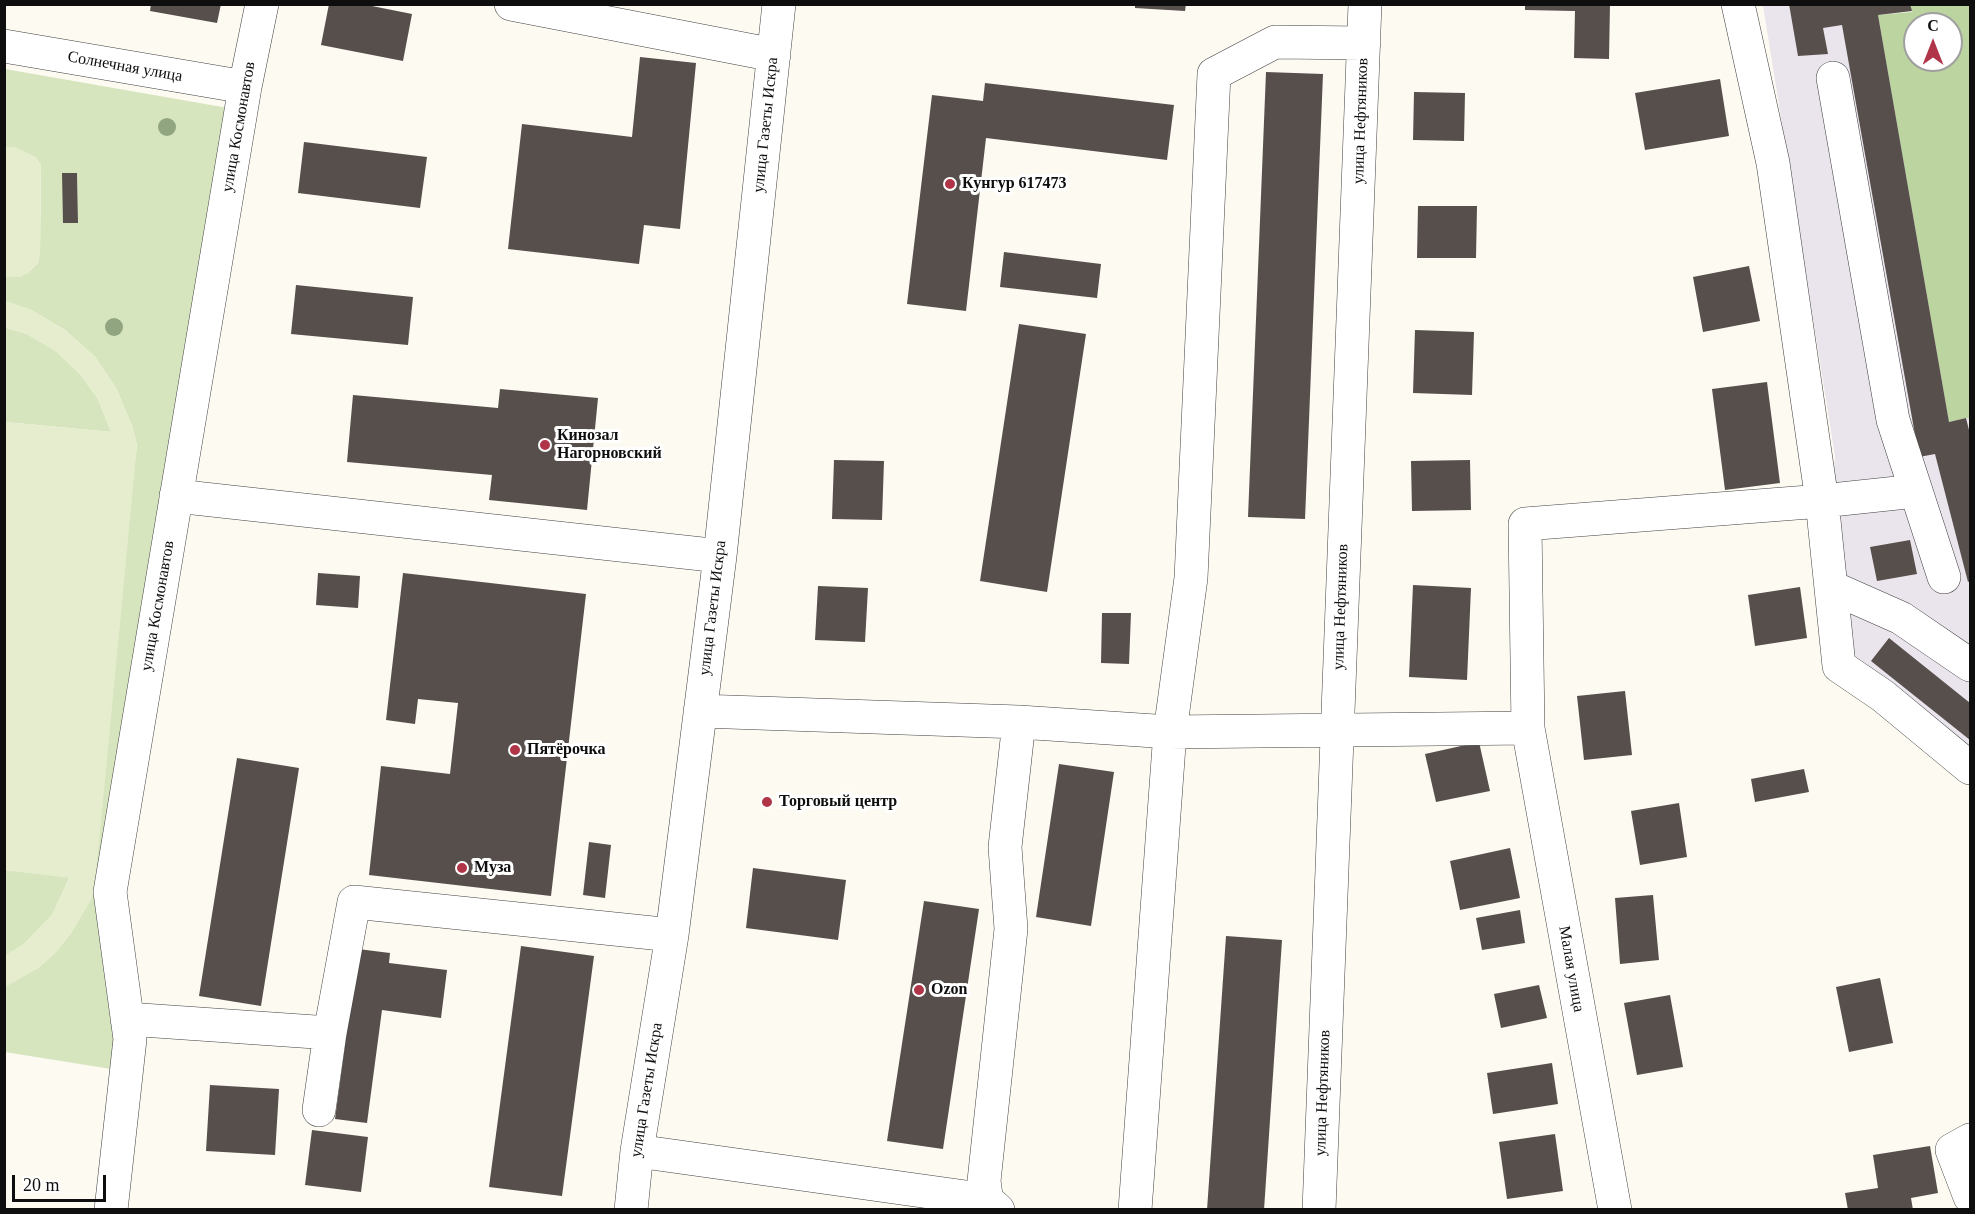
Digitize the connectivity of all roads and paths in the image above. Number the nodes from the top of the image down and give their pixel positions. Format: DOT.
graph roads {
  1 [pos="262,4"];
  2 [pos="779,4"];
  3 [pos="1365,4"];
  4 [pos="1738,4"];
  5 [pos="526,6"];
  6 [pos="1364,43"];
  7 [pos="4,46"];
  8 [pos="774,55"];
  9 [pos="1833,78"];
  10 [pos="245,87"];
  11 [pos="1916,492"];
  12 [pos="176,496"];
  13 [pos="1822,501"];
  14 [pos="720,556"];
  15 [pos="1944,577"];
  16 [pos="1831,587"];
  17 [pos="1971,665"];
  18 [pos="700,711"];
  19 [pos="1018,722"];
  20 [pos="1528,728"];
  21 [pos="1336,729"];
  22 [pos="1170,732"];
  23 [pos="1971,768"];
  24 [pos="672,935"];
  25 [pos="127,1019"];
  26 [pos="330,1033"];
  27 [pos="319,1110"];
  28 [pos="1961,1145"];
  29 [pos="638,1151"];
  30 [pos="1971,1197"];
  31 [pos="991,1206"];
  32 [pos="111,1209"];
  33 [pos="631,1209"];
  34 [pos="1136,1209"];
  35 [pos="1319,1209"];
  36 [pos="1615,1209"];
  1 -- 10 [label="street, улица Космонавтов"];
  2 -- 8 [label="street, улица Газеты Искра"];
  3 -- 6 [label="street, улица Нефтяников"];
  4 -- 13 [label="street"];
  5 -- 8 [label="street"];
  6 -- 21 [label="street, улица Нефтяников"];
  6 -- 22 [label="street"];
  7 -- 10 [label="street, Солнечная улица"];
  8 -- 14 [label="street, улица Газеты Искра"];
  9 -- 11 [label="street"];
  10 -- 12 [label="street, улица Космонавтов"];
  11 -- 13 [label="street"];
  11 -- 15 [label="street"];
  12 -- 14 [label="street"];
  12 -- 25 [label="street, улица Космонавтов"];
  13 -- 16 [label="street"];
  13 -- 20 [label="street, Малая улица"];
  14 -- 18 [label="street, улица Газеты Искра"];
  16 -- 17 [label="street"];
  16 -- 23 [label="street"];
  18 -- 19 [label="street"];
  18 -- 24 [label="street, улица Газеты Искра"];
  19 -- 22 [label="street"];
  19 -- 31 [label="street"];
  20 -- 21 [label="street"];
  20 -- 36 [label="street, Малая улица"];
  21 -- 22 [label="street"];
  21 -- 35 [label="street, улица Нефтяников"];
  22 -- 34 [label="street"];
  24 -- 26 [label="street"];
  24 -- 29 [label="street, улица Газеты Искра"];
  25 -- 26 [label="street"];
  25 -- 32 [label="street, улица Космонавтов"];
  26 -- 27 [label="street"];
  28 -- 30 [label="street"];
  29 -- 31 [label="street"];
  29 -- 33 [label="street, улица Газеты Искра"];
}
